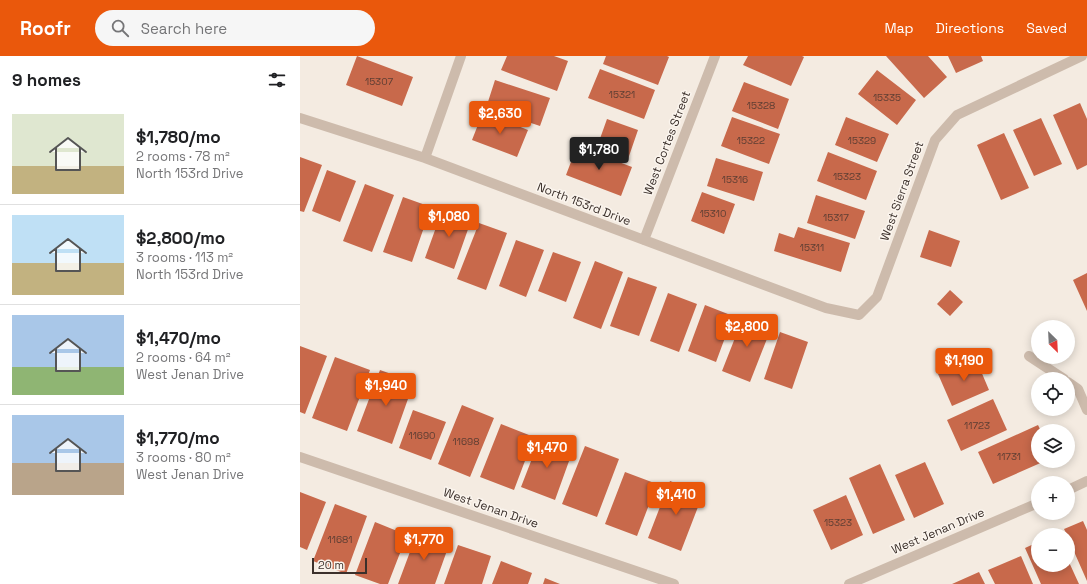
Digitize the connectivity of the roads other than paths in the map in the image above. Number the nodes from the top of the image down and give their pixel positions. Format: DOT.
graph roads {
  1 [pos="461,56"];
  2 [pos="714,56"];
  3 [pos="1082,56"];
  4 [pos="300,118"];
  5 [pos="426,158"];
  6 [pos="644,240"];
  7 [pos="859,315"];
  8 [pos="1029,356"];
  9 [pos="1053,372"];
  10 [pos="1075,387"];
  11 [pos="1087,410"];
  12 [pos="300,457"];
  13 [pos="1087,481"];
  14 [pos="1075,487"];
  15 [pos="1031,506"];
  16 [pos="674,584"];
  17 [pos="849,584"];
  1 -- 5 [label="street"];
  2 -- 6 [label="street, West Cortes Street"];
  3 -- 7 [label="street, West Sierra Street"];
  4 -- 5 [label="street, North 153rd Drive"];
  5 -- 6 [label="street, North 153rd Drive"];
  6 -- 7 [label="street, North 153rd Drive"];
  8 -- 9 [label="street"];
  10 -- 11 [label="street"];
  12 -- 16 [label="street, West Jenan Drive"];
  13 -- 14 [label="street"];
  15 -- 17 [label="street, West Jenan Drive"];
}
